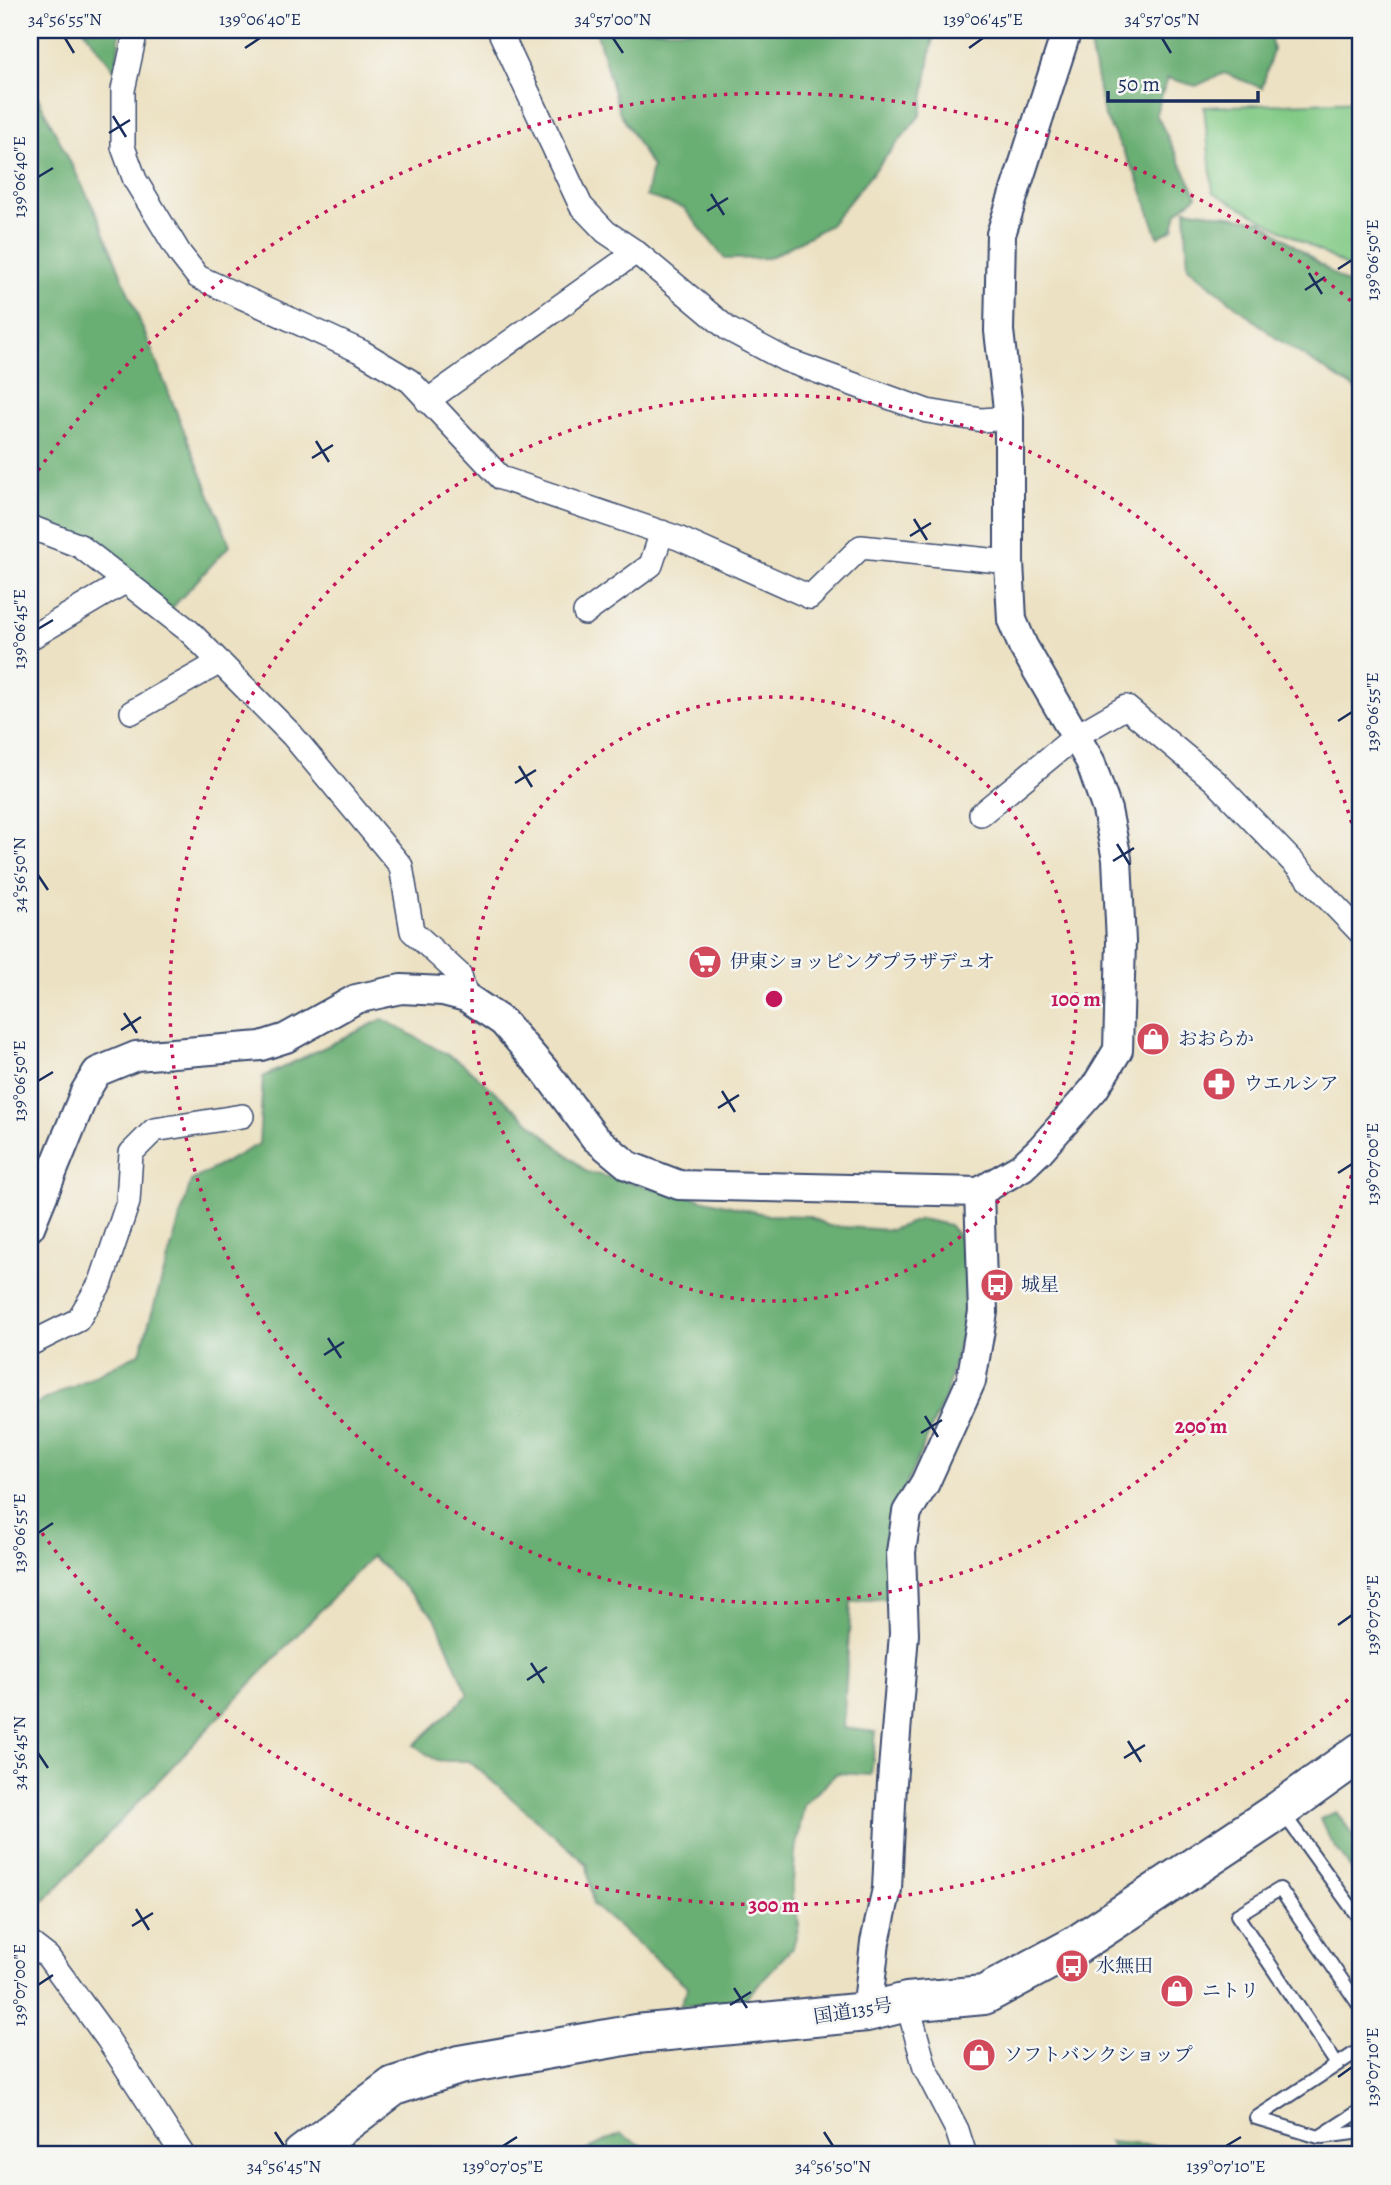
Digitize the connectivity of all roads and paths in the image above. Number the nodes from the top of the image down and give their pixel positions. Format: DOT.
graph roads {
  1 [pos="136,30"];
  2 [pos="499,30"];
  3 [pos="1067,30"];
  4 [pos="636,252"];
  5 [pos="428,401"];
  6 [pos="1009,418"];
  7 [pos="30,527"];
  8 [pos="662,533"];
  9 [pos="1009,562"];
  10 [pos="126,581"];
  11 [pos="584,613"];
  12 [pos="30,638"];
  13 [pos="220,662"];
  14 [pos="132,712"];
  15 [pos="1076,736"];
  16 [pos="981,814"];
  17 [pos="1361,933"];
  18 [pos="466,997"];
  19 [pos="242,1116"];
  20 [pos="979,1192"];
  21 [pos="30,1227"];
  22 [pos="30,1345"];
  23 [pos="1361,1752"];
  24 [pos="1280,1810"];
  25 [pos="1361,1921"];
  26 [pos="30,1943"];
  27 [pos="907,2002"];
  28 [pos="1361,2008"];
  29 [pos="867,2012"];
  30 [pos="1361,2049"];
  31 [pos="1336,2063"];
  32 [pos="1361,2110"];
  33 [pos="957,2130"];
  34 [pos="1361,2132"];
  35 [pos="1319,2137"];
  36 [pos="183,2155"];
  37 [pos="302,2155"];
  38 [pos="956,2155"];
  39 [pos="965,2155"];
  1 -- 5 [label="street"];
  2 -- 4 [label="street"];
  3 -- 6 [label="street"];
  4 -- 5 [label="street"];
  4 -- 6 [label="street"];
  5 -- 8 [label="street"];
  6 -- 9 [label="street"];
  7 -- 10 [label="street"];
  8 -- 9 [label="street"];
  8 -- 11 [label="street"];
  9 -- 15 [label="street"];
  10 -- 12 [label="street"];
  10 -- 13 [label="street"];
  13 -- 14 [label="street"];
  13 -- 18 [label="street"];
  15 -- 16 [label="street"];
  15 -- 17 [label="street"];
  15 -- 20 [label="street"];
  18 -- 20 [label="street"];
  18 -- 21 [label="street"];
  19 -- 22 [label="street"];
  20 -- 29 [label="street"];
  23 -- 24 [label="highway, 国道135号"];
  24 -- 25 [label="lane"];
  24 -- 27 [label="highway, 国道135号"];
  26 -- 36 [label="street"];
  27 -- 29 [label="highway, 国道135号"];
  27 -- 33 [label="street"];
  28 -- 31 [label="lane"];
  29 -- 37 [label="highway, 国道135号"];
  30 -- 31 [label="lane"];
  31 -- 35 [label="lane"];
  32 -- 35 [label="lane"];
  33 -- 38 [label="street"];
  33 -- 39 [label="street"];
  34 -- 35 [label="lane"];
}
